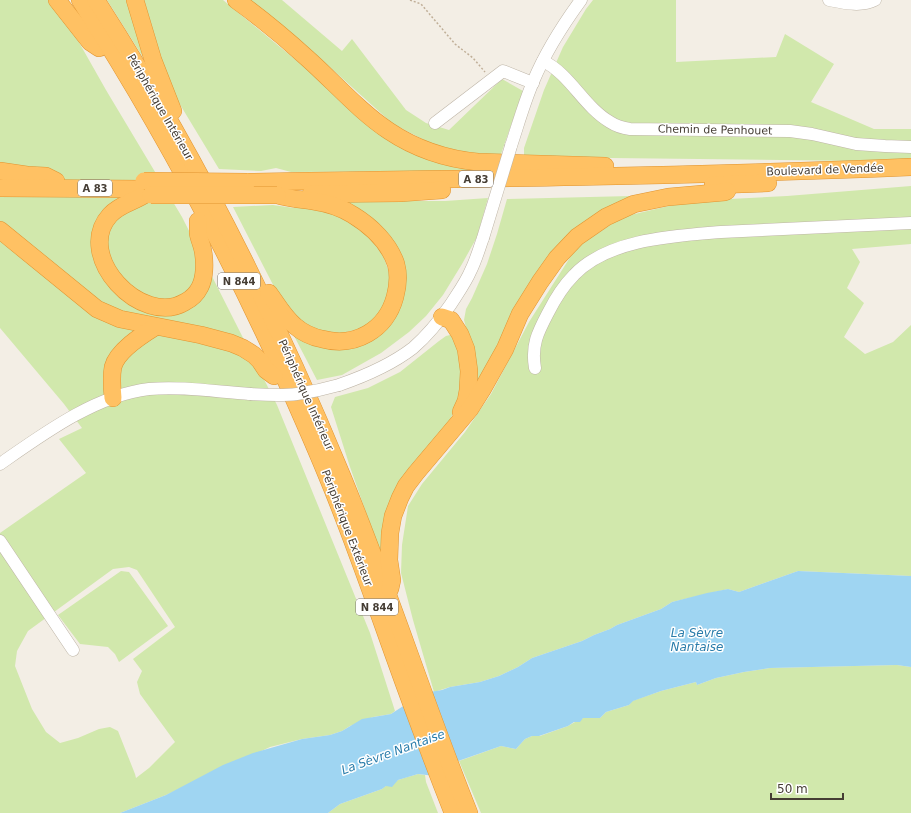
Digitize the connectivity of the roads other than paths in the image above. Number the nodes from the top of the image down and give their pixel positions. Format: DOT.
graph roads {
  1 [pos="57,0"];
  2 [pos="70,0"];
  3 [pos="80,0"];
  4 [pos="96,0"];
  5 [pos="135,0"];
  6 [pos="236,0"];
  7 [pos="581,0"];
  8 [pos="829,0"];
  9 [pos="876,0"];
  10 [pos="99,48"];
  11 [pos="543,61"];
  12 [pos="533,83"];
  13 [pos="435,123"];
  14 [pos="174,129"];
  15 [pos="911,147"];
  16 [pos="911,167"];
  17 [pos="0,171"];
  18 [pos="911,177"];
  19 [pos="739,179"];
  20 [pos="0,180"];
  21 [pos="706,180"];
  22 [pos="50,184"];
  23 [pos="249,185"];
  24 [pos="0,188"];
  25 [pos="147,190"];
  26 [pos="450,190"];
  27 [pos="277,194"];
  28 [pos="198,221"];
  29 [pos="911,223"];
  30 [pos="0,230"];
  31 [pos="256,284"];
  32 [pos="442,317"];
  33 [pos="155,327"];
  34 [pos="535,368"];
  35 [pos="274,376"];
  36 [pos="113,398"];
  37 [pos="458,423"];
  38 [pos="317,450"];
  39 [pos="0,464"];
  40 [pos="0,541"];
  41 [pos="388,595"];
  42 [pos="73,650"];
  43 [pos="400,651"];
  44 [pos="453,813"];
  45 [pos="469,813"];
  1 -- 10 [label="highway"];
  2 -- 10 [label="highway"];
  3 -- 38 [label="highway, Périphérique Extérieur / N 844"];
  4 -- 14 [label="highway, Périphérique Intérieur / N 844"];
  5 -- 14 [label="highway"];
  6 -- 19 [label="highway"];
  7 -- 11 [label="street"];
  8 -- 9 [label="street"];
  10 -- 28 [label="highway"];
  11 -- 12 [label="street"];
  11 -- 15 [label="street, Chemin de Penhouet"];
  12 -- 13 [label="street"];
  12 -- 32 [label="street, bridge"];
  14 -- 31 [label="highway, Périphérique Intérieur / N 844"];
  16 -- 19 [label="highway, Boulevard de Vendée"];
  17 -- 22 [label="highway"];
  18 -- 19 [label="highway, Boulevard de Vendée"];
  19 -- 21 [label="highway"];
  19 -- 37 [label="highway"];
  20 -- 22 [label="highway, A 83"];
  21 -- 23 [label="highway, A 83"];
  21 -- 26 [label="highway, A 83"];
  22 -- 24 [label="highway, A 83"];
  22 -- 25 [label="highway, A 83"];
  23 -- 25 [label="highway, A 83, bridge"];
  23 -- 26 [label="highway, A 83"];
  25 -- 27 [label="highway, bridge"];
  25 -- 28 [label="highway"];
  26 -- 27 [label="highway"];
  27 -- 31 [label="highway"];
  28 -- 35 [label="highway"];
  29 -- 34 [label="street"];
  30 -- 33 [label="highway"];
  31 -- 41 [label="highway, Périphérique Intérieur / N 844"];
  32 -- 36 [label="street, bridge"];
  32 -- 37 [label="highway"];
  33 -- 35 [label="highway"];
  33 -- 36 [label="highway"];
  35 -- 38 [label="highway"];
  36 -- 39 [label="street"];
  37 -- 41 [label="highway"];
  38 -- 43 [label="highway, Périphérique Extérieur / N 844"];
  40 -- 42 [label="street"];
  41 -- 43 [label="highway, Périphérique Intérieur / N 844"];
  43 -- 44 [label="highway, Périphérique Extérieur / N 844"];
  43 -- 45 [label="highway, Périphérique Intérieur / N 844"];
}
